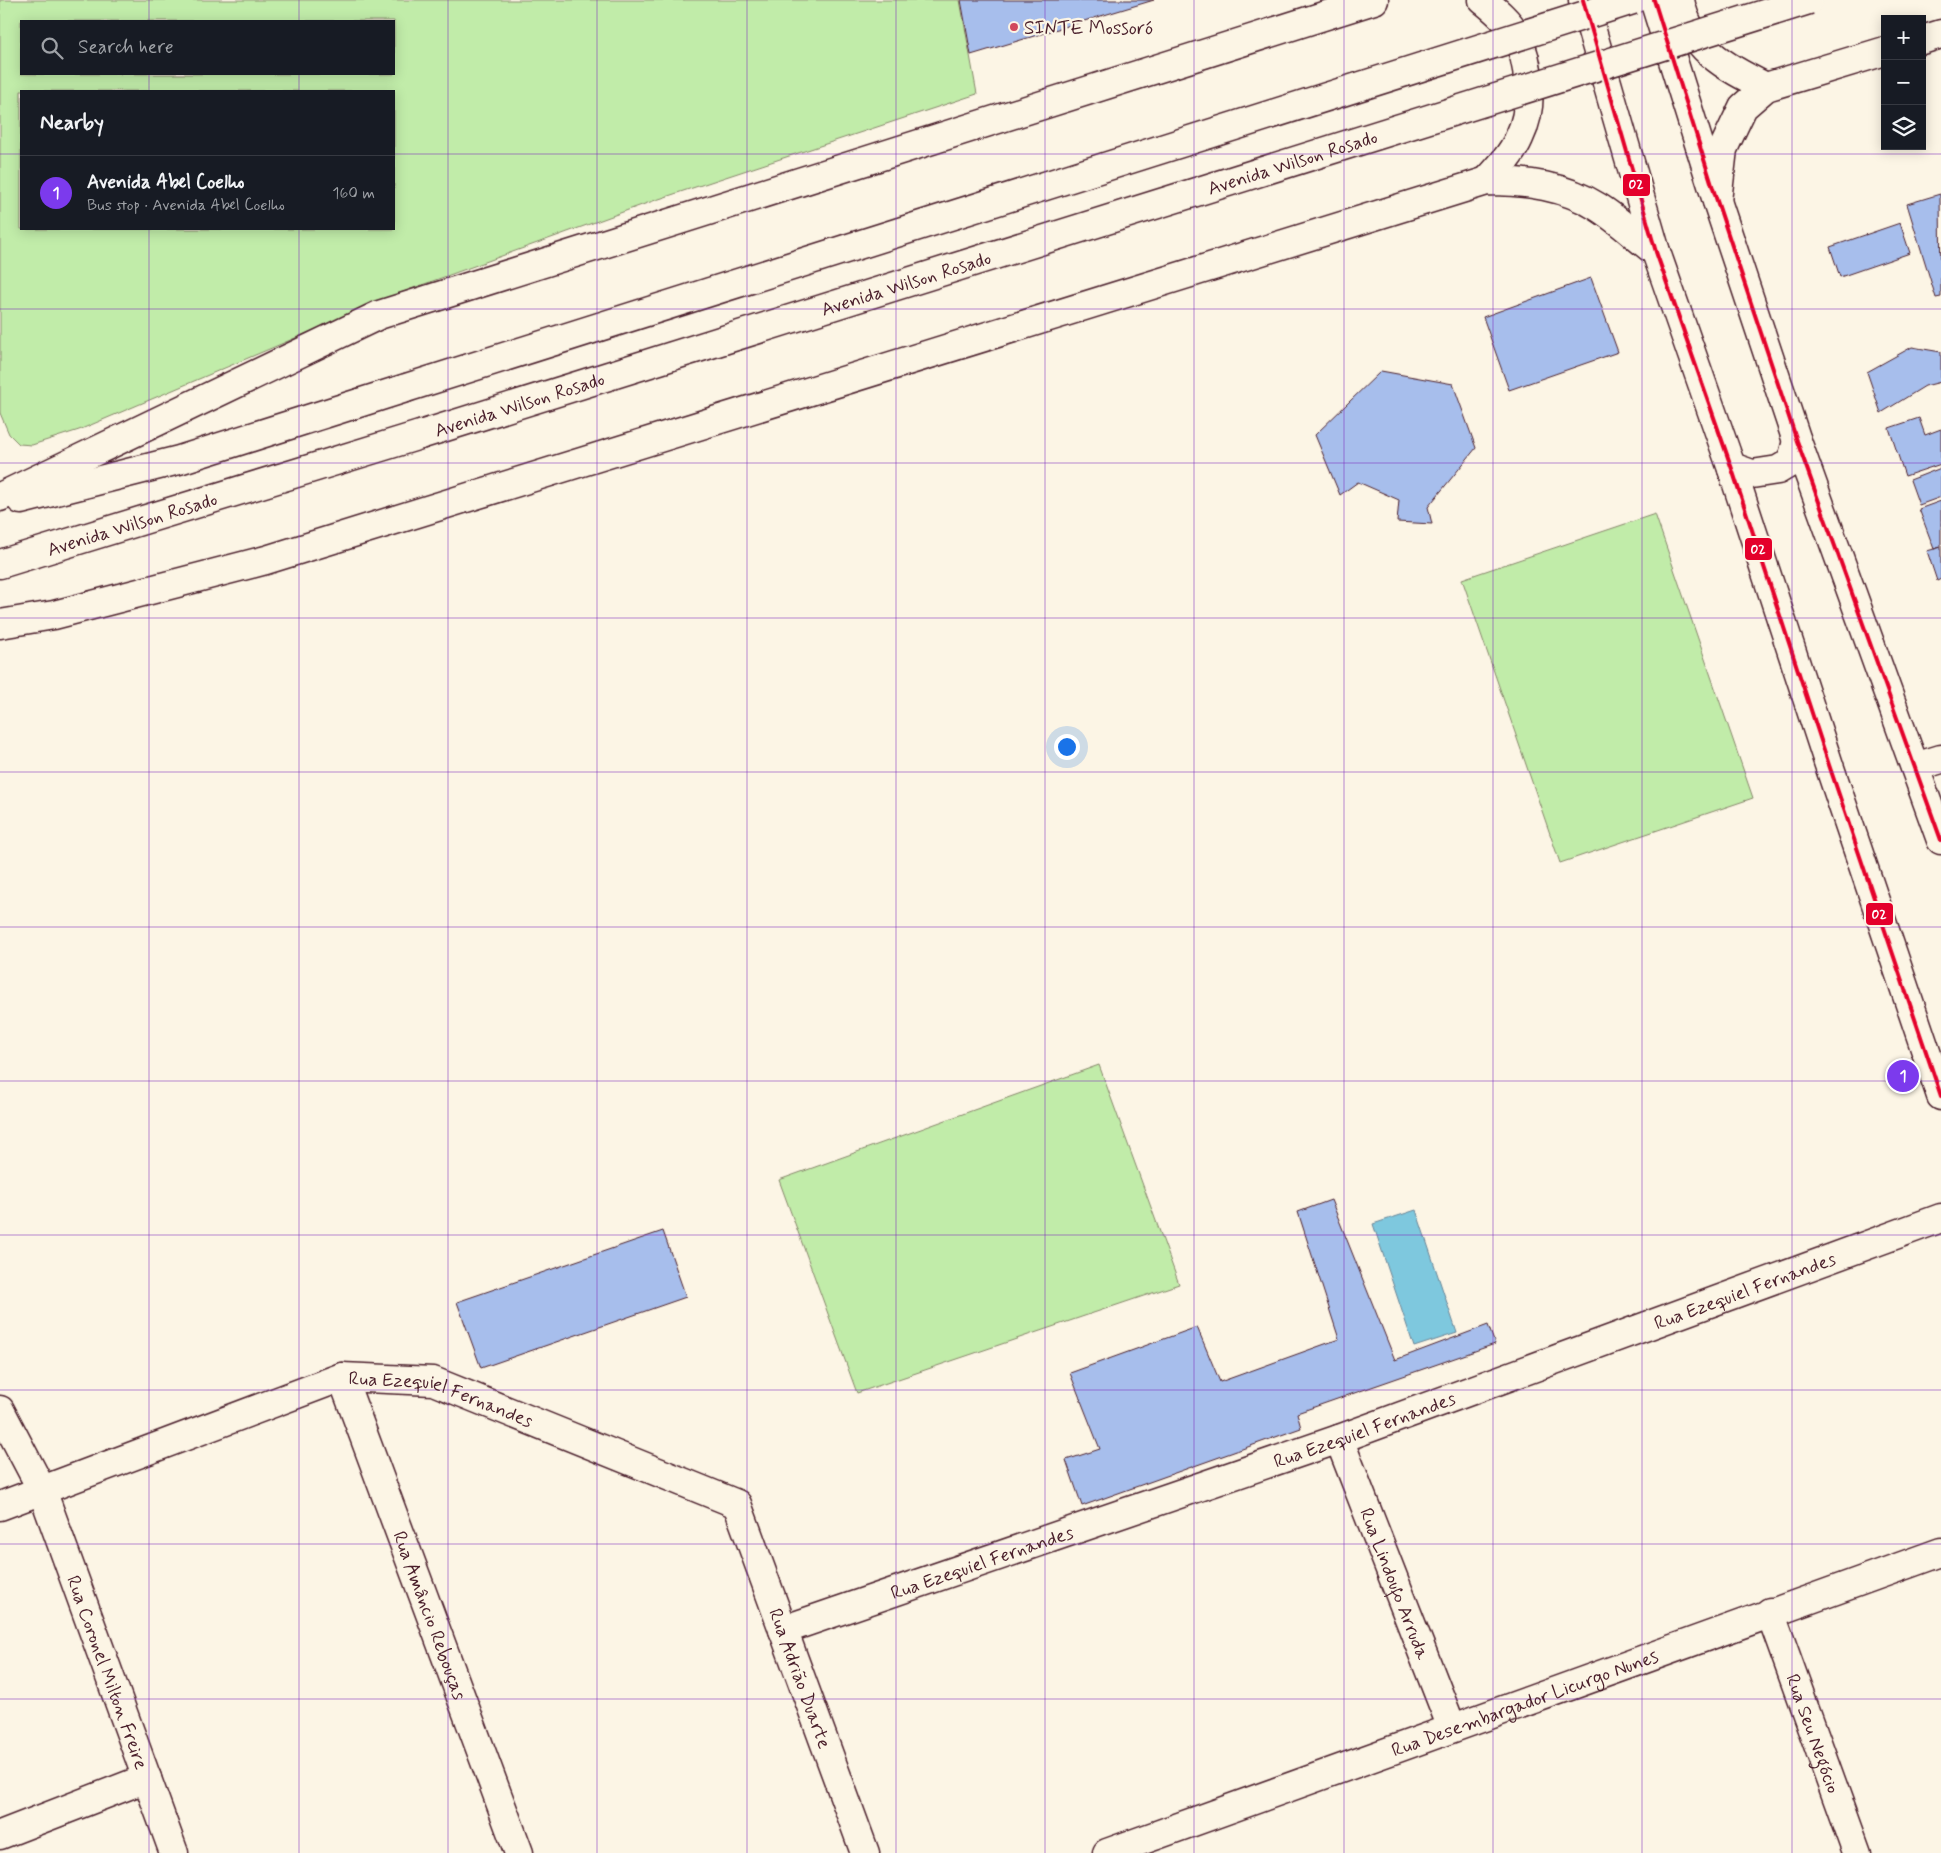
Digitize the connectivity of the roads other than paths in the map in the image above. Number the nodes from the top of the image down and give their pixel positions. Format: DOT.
graph roads {
  1 [pos="1374,0"];
  2 [pos="1483,0"];
  3 [pos="1583,0"];
  4 [pos="1633,0"];
  5 [pos="1654,0"];
  6 [pos="1680,0"];
  7 [pos="1809,0"];
  8 [pos="1941,34"];
  9 [pos="1926,39"];
  10 [pos="1881,52"];
  11 [pos="1766,86"];
  12 [pos="1487,182"];
  13 [pos="1717,201"];
  14 [pos="1656,252"];
  15 [pos="1797,441"];
  16 [pos="1732,469"];
  17 [pos="0,497"];
  18 [pos="0,506"];
  19 [pos="0,564"];
  20 [pos="0,624"];
  21 [pos="1941,758"];
  22 [pos="1914,767"];
  23 [pos="1941,840"];
  24 [pos="1941,1096"];
  25 [pos="1941,1218"];
  26 [pos="342,1377"];
  27 [pos="0,1410"];
  28 [pos="1339,1439"];
  29 [pos="42,1490"];
  30 [pos="737,1504"];
  31 [pos="0,1506"];
  32 [pos="1941,1552"];
  33 [pos="1770,1612"];
  34 [pos="784,1630"];
  35 [pos="1452,1728"];
  36 [pos="147,1778"];
  37 [pos="0,1835"];
  38 [pos="174,1853"];
  39 [pos="519,1853"];
  40 [pos="866,1853"];
  41 [pos="1108,1853"];
  42 [pos="1857,1853"];
  1 -- 17 [label="main road"];
  2 -- 12 [label="main road"];
  3 -- 14 [label="main road"];
  4 -- 18 [label="main road, bridge"];
  5 -- 13 [label="main road"];
  6 -- 11 [label="main road"];
  7 -- 19 [label="main road, Avenida Wilson Rosado, bridge"];
  8 -- 9 [label="main road"];
  10 -- 11 [label="main road"];
  11 -- 13 [label="main road"];
  12 -- 14 [label="main road"];
  12 -- 20 [label="main road"];
  13 -- 15 [label="main road"];
  14 -- 16 [label="main road"];
  15 -- 16 [label="main road"];
  15 -- 22 [label="main road"];
  16 -- 24 [label="main road"];
  21 -- 22 [label="main road"];
  22 -- 23 [label="main road"];
  25 -- 28 [label="main road, Rua Ezequiel Fernandes"];
  26 -- 29 [label="main road, Rua Ezequiel Fernandes"];
  26 -- 30 [label="main road, Rua Ezequiel Fernandes"];
  26 -- 39 [label="main road, Rua Amâncio Rebouças"];
  27 -- 29 [label="main road, Rua Coronel Milton Freire"];
  28 -- 34 [label="main road, Rua Ezequiel Fernandes"];
  28 -- 35 [label="main road, Rua Lindoufo Arruda"];
  29 -- 31 [label="main road, Rua Ezequiel Fernandes"];
  29 -- 36 [label="main road, Rua Coronel Milton Freire"];
  30 -- 34 [label="main road, Rua Adrião Duarte"];
  32 -- 33 [label="main road, Rua Desembargador Licurgo Nunes"];
  33 -- 35 [label="main road, Rua Desembargador Licurgo Nunes"];
  33 -- 42 [label="main road, Rua Seu Negócio"];
  34 -- 40 [label="main road, Rua Adrião Duarte"];
  35 -- 41 [label="main road, Rua Desembargador Licurgo Nunes"];
  36 -- 37 [label="main road"];
  36 -- 38 [label="main road, Rua Coronel Milton Freire"];
}
